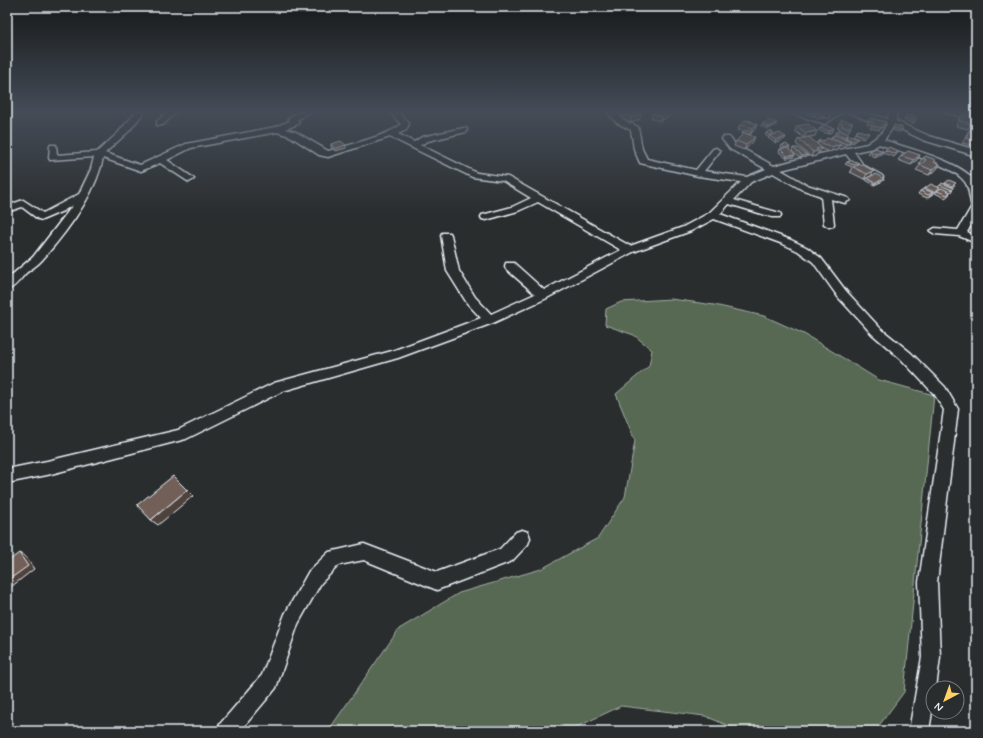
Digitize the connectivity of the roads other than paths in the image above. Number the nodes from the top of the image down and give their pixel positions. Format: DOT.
graph roads {
  1 [pos="109,146"];
  2 [pos="188,146"];
  3 [pos="312,146"];
  4 [pos="352,146"];
  5 [pos="417,146"];
  6 [pos="638,146"];
  7 [pos="733,146"];
  8 [pos="868,146"];
  9 [pos="894,146"];
  10 [pos="954,146"];
  11 [pos="53,147"];
  12 [pos="716,151"];
  13 [pos="849,152"];
  14 [pos="976,153"];
  15 [pos="99,154"];
  16 [pos="160,160"];
  17 [pos="772,170"];
  18 [pos="698,173"];
  19 [pos="878,177"];
  20 [pos="189,179"];
  21 [pos="748,180"];
  22 [pos="826,194"];
  23 [pos="82,195"];
  24 [pos="538,198"];
  25 [pos="845,200"];
  26 [pos="728,201"];
  27 [pos="976,206"];
  28 [pos="7,209"];
  29 [pos="713,215"];
  30 [pos="776,215"];
  31 [pos="486,217"];
  32 [pos="829,224"];
  33 [pos="935,230"];
  34 [pos="960,233"];
  35 [pos="446,235"];
  36 [pos="976,240"];
  37 [pos="629,250"];
  38 [pos="510,266"];
  39 [pos="7,286"];
  40 [pos="543,295"];
  41 [pos="489,320"];
  42 [pos="7,476"];
  43 [pos="522,538"];
  44 [pos="227,731"];
  45 [pos="919,731"];
  1 -- 15 [label="street"];
  2 -- 16 [label="street"];
  3 -- 4 [label="street"];
  5 -- 24 [label="street"];
  6 -- 18 [label="street"];
  7 -- 17 [label="street"];
  8 -- 13 [label="street"];
  9 -- 27 [label="street"];
  10 -- 14 [label="street"];
  11 -- 15 [label="street"];
  12 -- 18 [label="street"];
  13 -- 17 [label="street"];
  13 -- 19 [label="street"];
  15 -- 16 [label="street"];
  15 -- 23 [label="street"];
  16 -- 20 [label="street"];
  17 -- 21 [label="street"];
  17 -- 22 [label="street"];
  18 -- 21 [label="street"];
  21 -- 26 [label="street"];
  22 -- 25 [label="street"];
  22 -- 32 [label="street"];
  23 -- 28 [label="street"];
  23 -- 39 [label="street"];
  24 -- 31 [label="street"];
  24 -- 37 [label="street"];
  26 -- 29 [label="street"];
  26 -- 30 [label="street"];
  27 -- 34 [label="street"];
  29 -- 37 [label="street"];
  29 -- 45 [label="street"];
  33 -- 34 [label="street"];
  34 -- 36 [label="street"];
  35 -- 41 [label="street"];
  37 -- 40 [label="street"];
  38 -- 40 [label="street"];
  40 -- 41 [label="street"];
  41 -- 42 [label="street"];
  43 -- 44 [label="street"];
}
